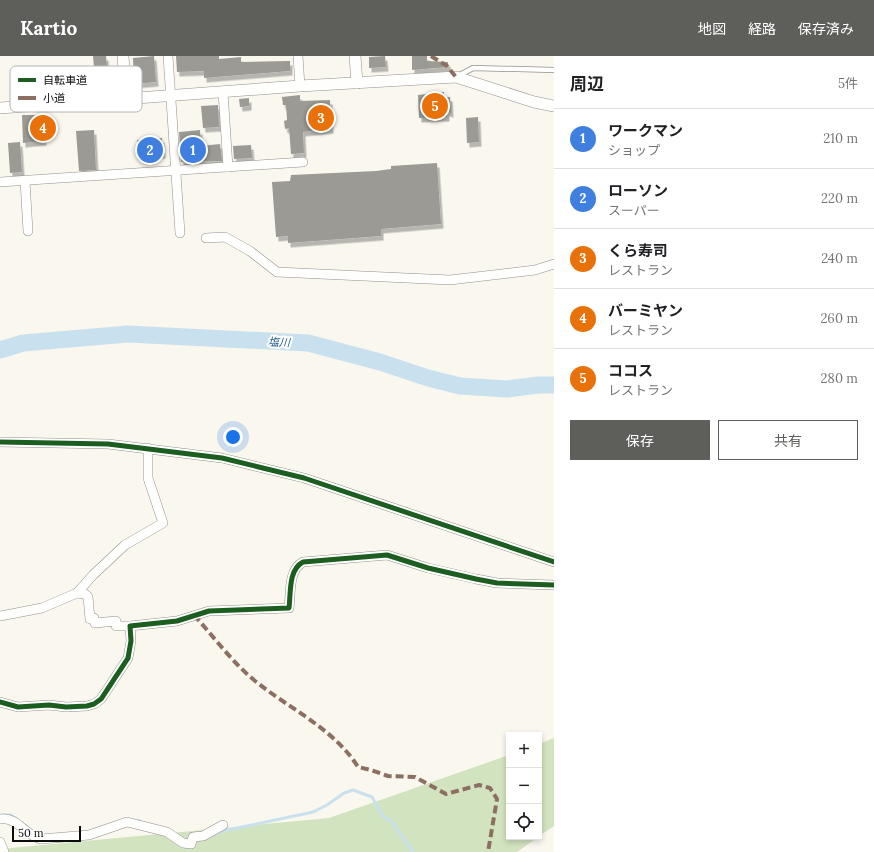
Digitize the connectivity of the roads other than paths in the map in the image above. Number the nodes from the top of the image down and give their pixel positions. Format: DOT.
graph roads {
  1 [pos="123,56"];
  2 [pos="168,56"];
  3 [pos="298,56"];
  4 [pos="355,56"];
  5 [pos="124,66"];
  6 [pos="554,70"];
  7 [pos="456,77"];
  8 [pos="357,83"];
  9 [pos="300,86"];
  10 [pos="223,92"];
  11 [pos="171,95"];
  12 [pos="142,98"];
  13 [pos="554,106"];
  14 [pos="10,107"];
  15 [pos="0,108"];
  16 [pos="303,162"];
  17 [pos="228,167"];
  18 [pos="176,171"];
  19 [pos="25,181"];
  20 [pos="0,182"];
  21 [pos="28,231"];
  22 [pos="180,233"];
  23 [pos="206,238"];
  24 [pos="554,264"];
  25 [pos="0,442"];
  26 [pos="148,448"];
  27 [pos="554,562"];
  28 [pos="554,585"];
  29 [pos="77,593"];
  30 [pos="0,616"];
  31 [pos="130,626"];
  32 [pos="0,702"];
  33 [pos="0,819"];
  34 [pos="223,825"];
  35 [pos="0,842"];
  36 [pos="4,852"];
  1 -- 5 [label="street"];
  2 -- 11 [label="street"];
  3 -- 9 [label="street"];
  4 -- 8 [label="street"];
  6 -- 7 [label="lane"];
  7 -- 8 [label="street"];
  7 -- 13 [label="street"];
  8 -- 9 [label="street"];
  9 -- 10 [label="street"];
  10 -- 11 [label="street"];
  10 -- 17 [label="street"];
  11 -- 12 [label="street"];
  11 -- 18 [label="street"];
  14 -- 15 [label="street"];
  16 -- 17 [label="street"];
  17 -- 18 [label="street"];
  18 -- 19 [label="street"];
  18 -- 22 [label="street"];
  19 -- 20 [label="street"];
  19 -- 21 [label="street"];
  23 -- 24 [label="street"];
  25 -- 26 [label="street"];
  26 -- 27 [label="street"];
  26 -- 29 [label="street"];
  28 -- 31 [label="street"];
  29 -- 30 [label="street"];
  29 -- 31 [label="street"];
  31 -- 32 [label="street"];
  33 -- 34 [label="street"];
  35 -- 36 [label="street"];
}
